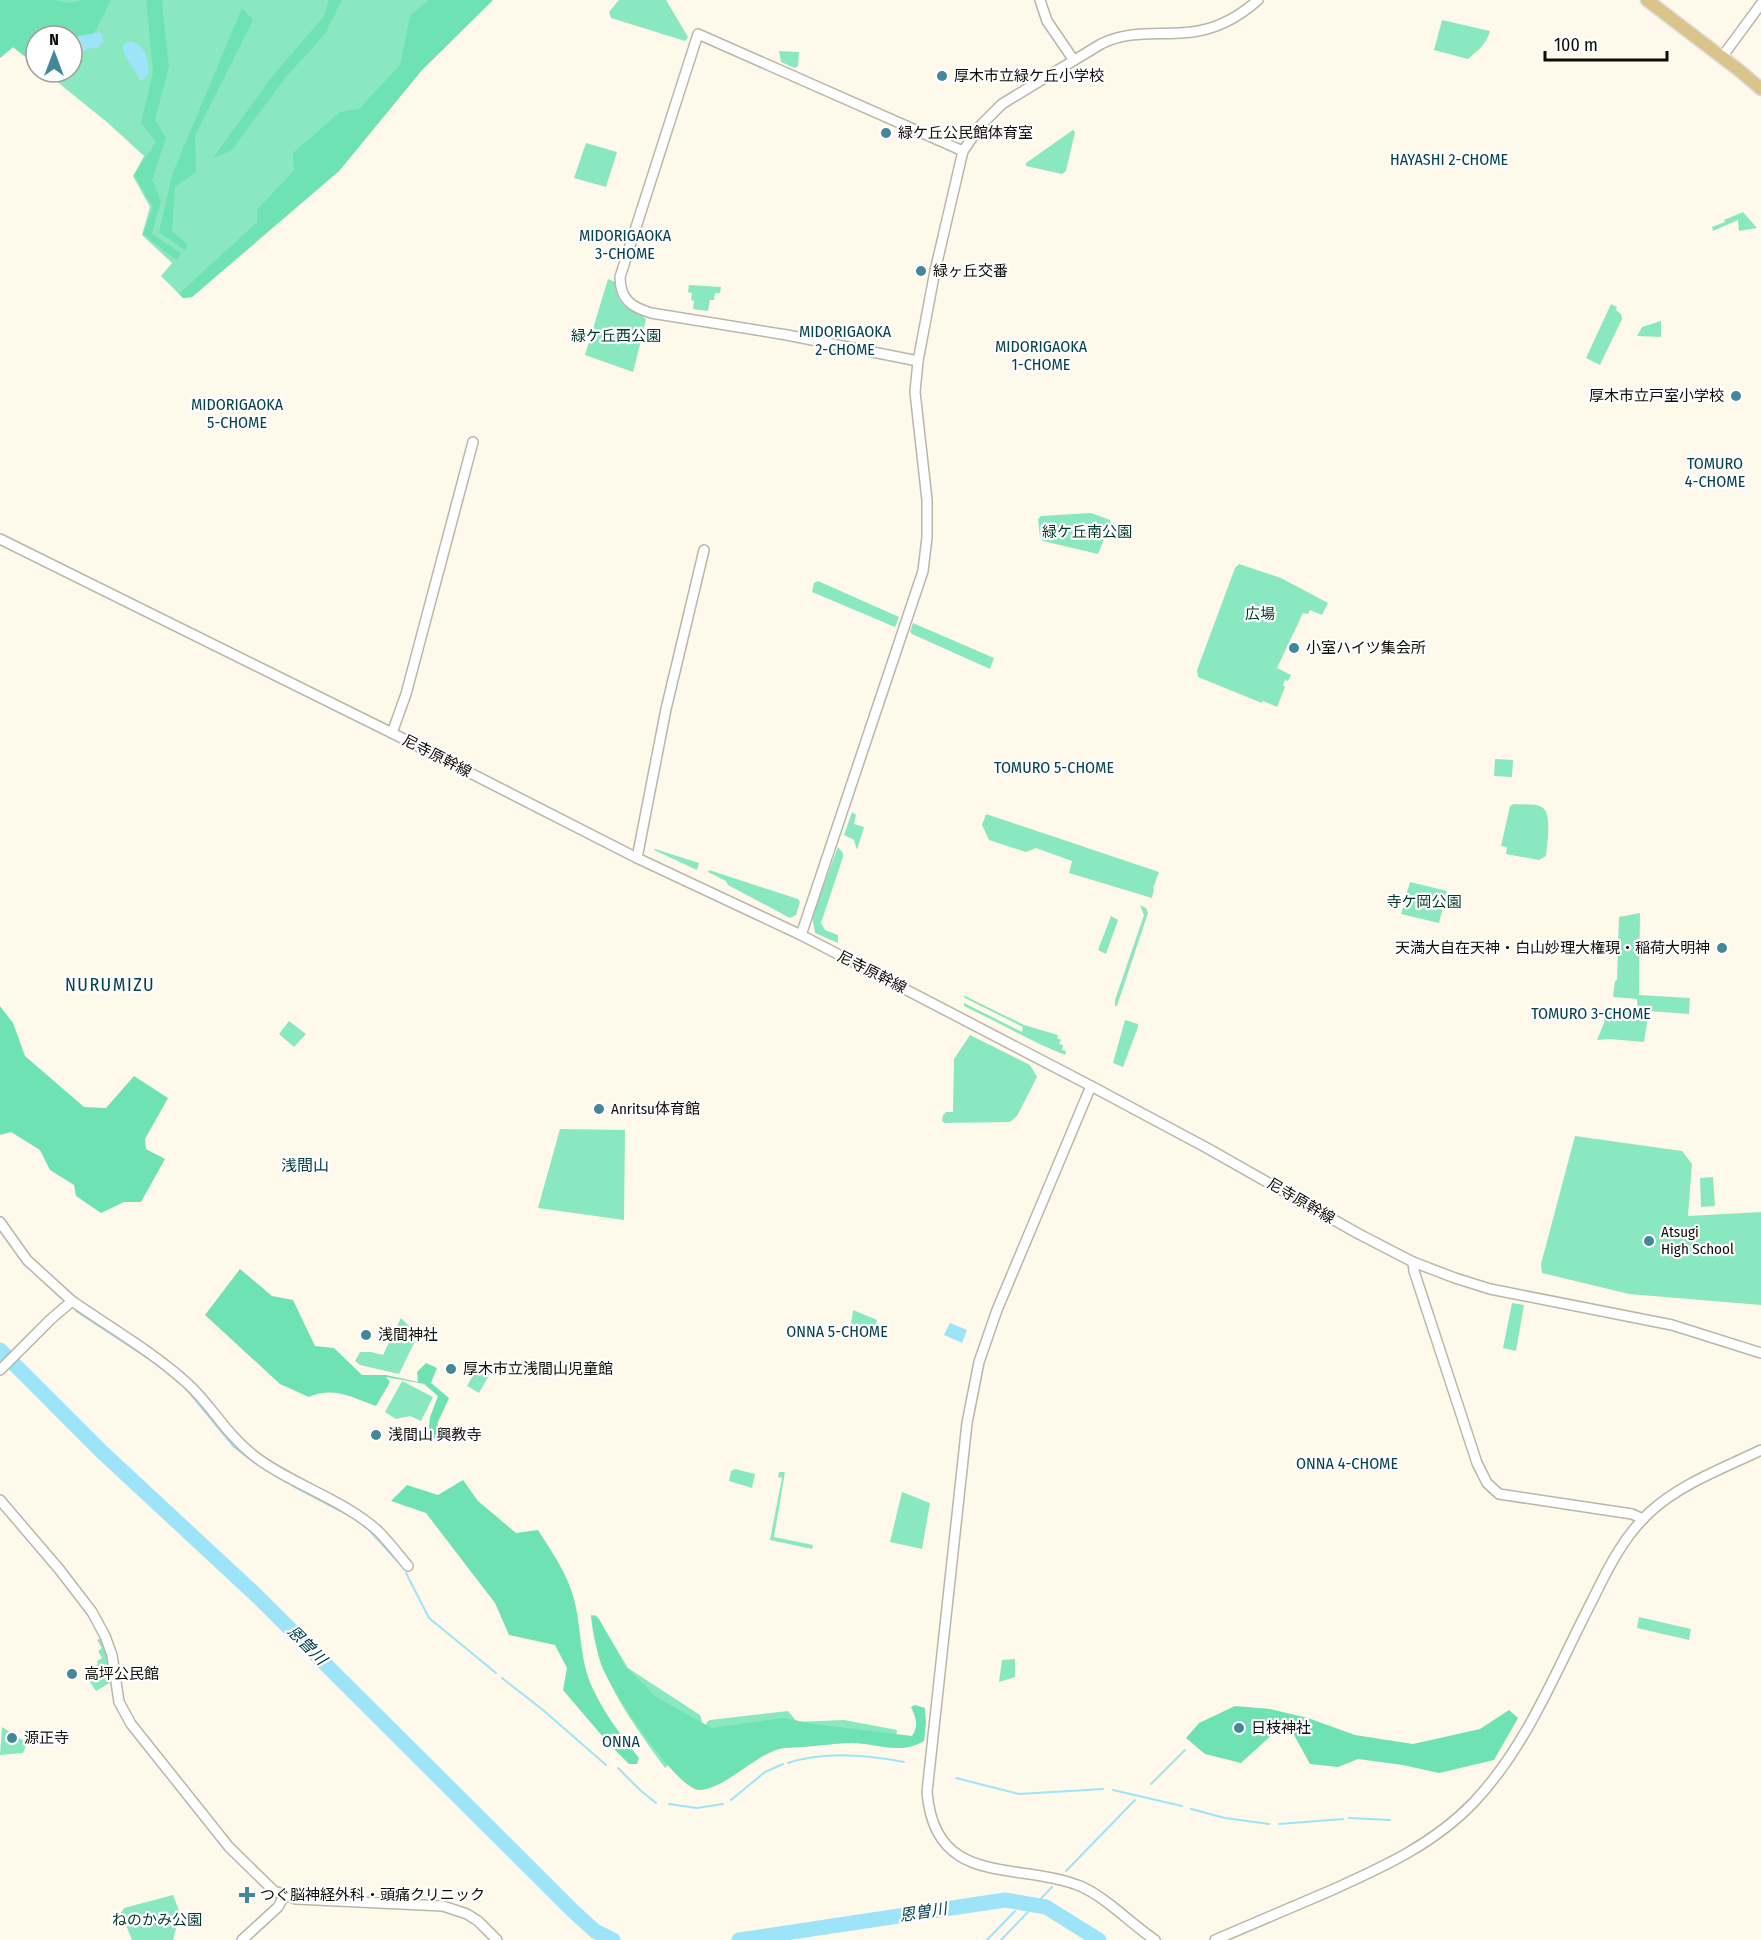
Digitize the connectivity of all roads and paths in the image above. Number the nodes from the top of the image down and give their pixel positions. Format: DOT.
graph roads {
  1 [pos="1040,0"];
  2 [pos="1258,0"];
  3 [pos="1647,0"];
  4 [pos="1761,4"];
  5 [pos="1722,57"];
  6 [pos="1073,59"];
  7 [pos="1761,89"];
  8 [pos="963,152"];
  9 [pos="918,361"];
  10 [pos="474,442"];
  11 [pos="0,539"];
  12 [pos="704,550"];
  13 [pos="392,733"];
  14 [pos="638,858"];
  15 [pos="801,936"];
  16 [pos="1091,1086"];
  17 [pos="0,1222"];
  18 [pos="1413,1262"];
  19 [pos="72,1301"];
  20 [pos="1761,1353"];
  21 [pos="2,1368"];
  22 [pos="1761,1450"];
  23 [pos="0,1500"];
  24 [pos="1643,1519"];
  25 [pos="408,1566"];
  26 [pos="284,1896"];
  27 [pos="242,1940"];
  28 [pos="497,1940"];
  29 [pos="1155,1940"];
  30 [pos="1215,1940"];
  1 -- 6 [label="street"];
  2 -- 6 [label="street"];
  3 -- 5 [label="main road"];
  4 -- 5 [label="street"];
  5 -- 7 [label="main road"];
  6 -- 8 [label="street"];
  8 -- 9 [label="street"];
  8 -- 9 [label="street"];
  9 -- 15 [label="street"];
  10 -- 13 [label="street"];
  11 -- 13 [label="street, 尼寺原幹線"];
  12 -- 14 [label="street"];
  13 -- 14 [label="street, 尼寺原幹線"];
  14 -- 15 [label="street, 尼寺原幹線"];
  15 -- 16 [label="street, 尼寺原幹線"];
  16 -- 18 [label="street, 尼寺原幹線"];
  16 -- 29 [label="street"];
  17 -- 19 [label="street"];
  18 -- 20 [label="street, 尼寺原幹線"];
  18 -- 24 [label="street"];
  19 -- 21 [label="street"];
  19 -- 25 [label="street"];
  22 -- 24 [label="street"];
  23 -- 26 [label="street"];
  24 -- 30 [label="street"];
  26 -- 27 [label="street"];
  26 -- 28 [label="street"];
}
